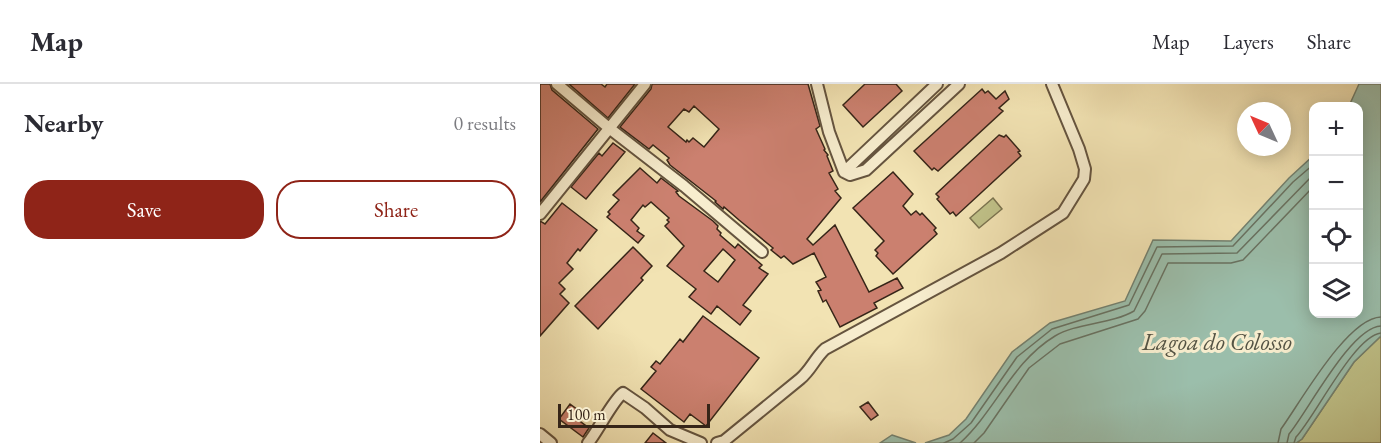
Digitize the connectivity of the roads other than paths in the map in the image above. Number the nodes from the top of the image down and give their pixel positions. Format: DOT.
graph roads {
  1 [pos="557,84"];
  2 [pos="645,84"];
  3 [pos="817,84"];
  4 [pos="937,84"];
  5 [pos="959,84"];
  6 [pos="1052,84"];
  7 [pos="609,128"];
  8 [pos="844,172"];
  9 [pos="540,214"];
  10 [pos="762,252"];
  11 [pos="540,434"];
  12 [pos="551,443"];
  13 [pos="588,443"];
  14 [pos="701,443"];
  15 [pos="717,443"];
  1 -- 7 [label="street"];
  2 -- 7 [label="street"];
  3 -- 8 [label="street"];
  4 -- 8 [label="street"];
  5 -- 8 [label="street"];
  6 -- 15 [label="street"];
  7 -- 9 [label="street"];
  7 -- 10 [label="street"];
  11 -- 12 [label="street"];
  13 -- 14 [label="street"];
}
